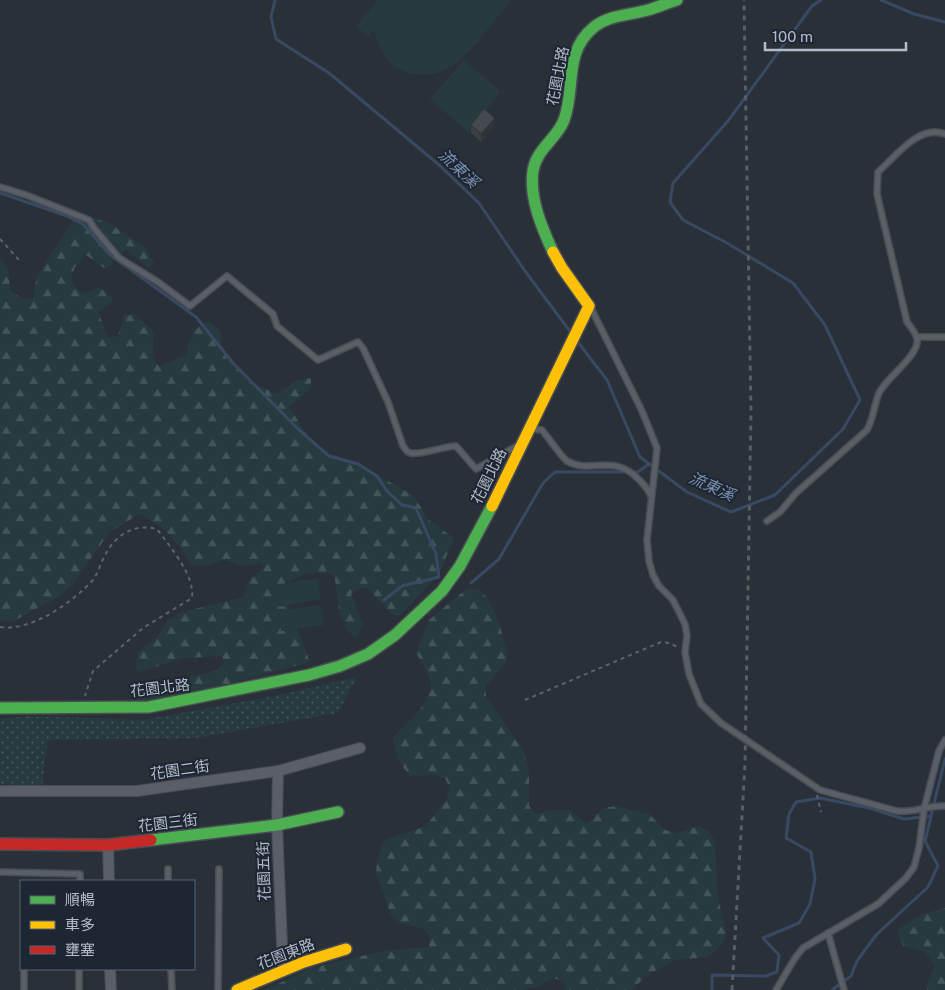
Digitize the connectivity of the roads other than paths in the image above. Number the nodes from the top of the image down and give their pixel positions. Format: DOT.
graph roads {
  1 [pos="677,0"];
  2 [pos="945,134"];
  3 [pos="0,187"];
  4 [pos="589,306"];
  5 [pos="917,337"];
  6 [pos="945,337"];
  7 [pos="528,429"];
  8 [pos="521,444"];
  9 [pos="652,495"];
  10 [pos="767,521"];
  11 [pos="0,708"];
  12 [pos="945,740"];
  13 [pos="360,748"];
  14 [pos="278,771"];
  15 [pos="0,791"];
  16 [pos="945,806"];
  17 [pos="925,809"];
  18 [pos="338,812"];
  19 [pos="277,825"];
  20 [pos="0,844"];
  21 [pos="108,845"];
  22 [pos="168,869"];
  23 [pos="219,869"];
  24 [pos="0,872"];
  25 [pos="80,880"];
  26 [pos="109,880"];
  27 [pos="168,880"];
  28 [pos="828,933"];
  29 [pos="346,949"];
  30 [pos="283,969"];
  31 [pos="24,970"];
  32 [pos="79,970"];
  33 [pos="110,970"];
  34 [pos="171,970"];
  35 [pos="844,989"];
  36 [pos="24,990"];
  37 [pos="79,990"];
  38 [pos="111,990"];
  39 [pos="172,990"];
  40 [pos="218,990"];
  41 [pos="237,990"];
  42 [pos="776,990"];
  1 -- 4 [label="street, 花園北路"];
  2 -- 5 [label="lane"];
  3 -- 8 [label="lane"];
  4 -- 7 [label="street, 花園北路"];
  4 -- 9 [label="lane"];
  5 -- 6 [label="lane"];
  5 -- 10 [label="lane"];
  7 -- 8 [label="street, 花園北路"];
  7 -- 9 [label="lane"];
  8 -- 11 [label="street, 花園北路"];
  9 -- 17 [label="lane"];
  12 -- 17 [label="lane"];
  13 -- 14 [label="street, 花園二街"];
  14 -- 15 [label="street, 花園二街"];
  14 -- 19 [label="street, 花園五街"];
  16 -- 17 [label="lane"];
  17 -- 28 [label="lane"];
  18 -- 19 [label="street, 花園三街"];
  19 -- 21 [label="street, 花園三街"];
  19 -- 30 [label="street, 花園五街"];
  20 -- 21 [label="street, 花園三街"];
  21 -- 26 [label="street"];
  22 -- 27 [label="lane"];
  23 -- 40 [label="lane"];
  24 -- 25 [label="lane"];
  28 -- 35 [label="lane"];
  28 -- 42 [label="lane"];
  29 -- 30 [label="street, 花園東路"];
  30 -- 41 [label="street, 花園東路"];
  31 -- 36 [label="lane"];
  32 -- 37 [label="lane"];
  33 -- 38 [label="street"];
  34 -- 39 [label="lane"];
}
